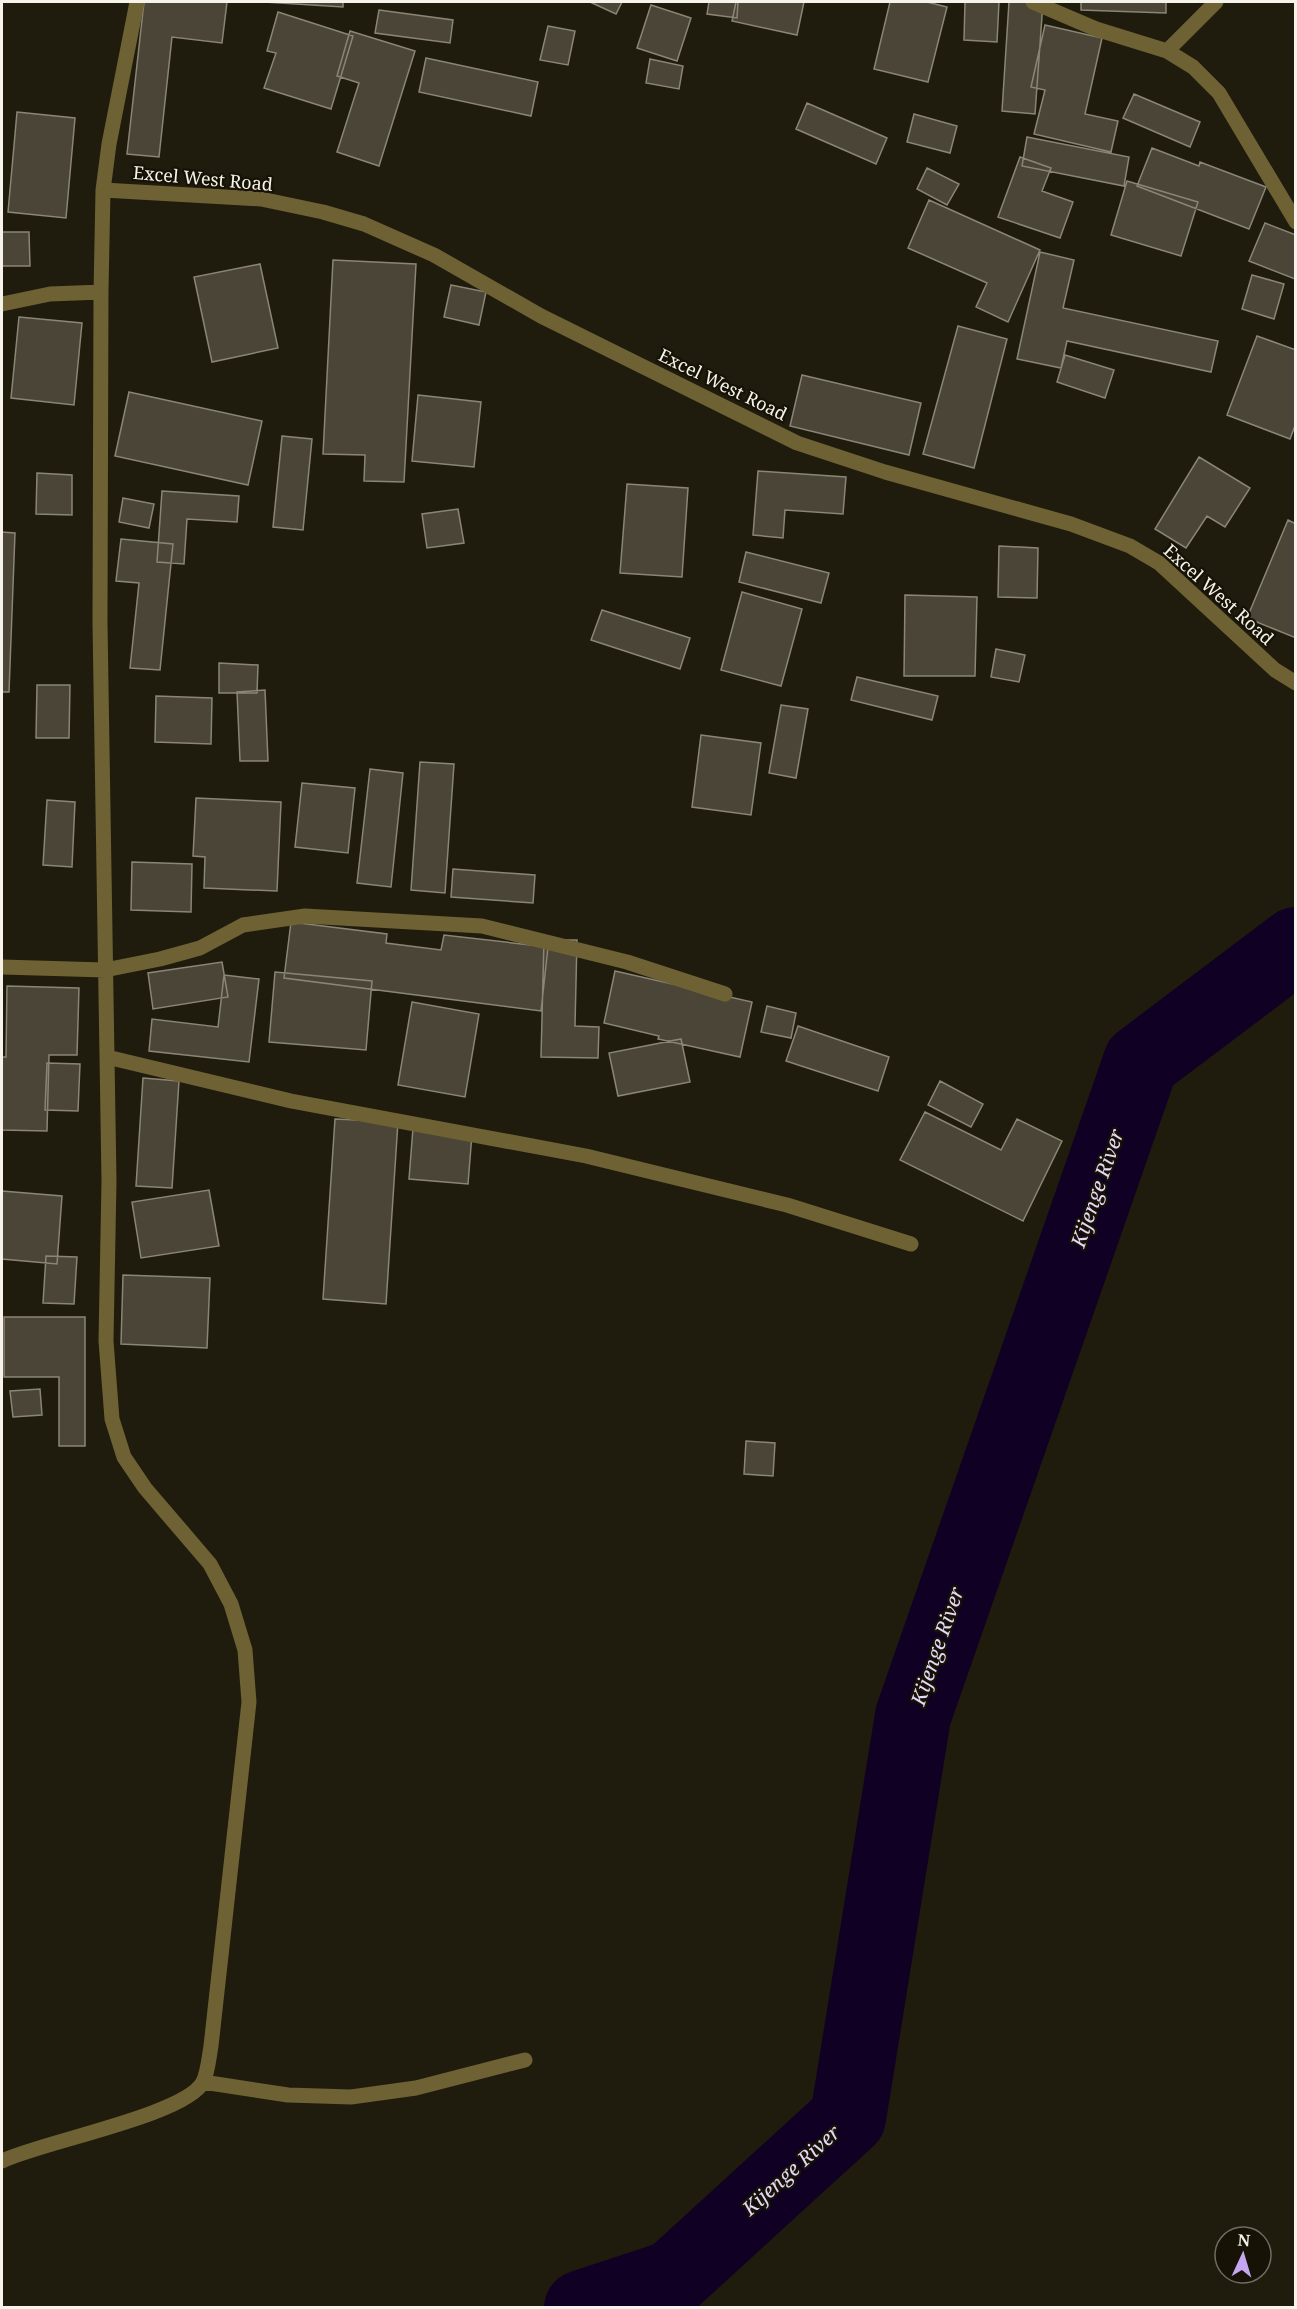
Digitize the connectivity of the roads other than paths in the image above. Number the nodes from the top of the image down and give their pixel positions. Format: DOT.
graph roads {
  1 [pos="137,2"];
  2 [pos="1033,2"];
  3 [pos="1216,2"];
  4 [pos="1167,51"];
  5 [pos="104,190"];
  6 [pos="1296,222"];
  7 [pos="100,292"];
  8 [pos="2,304"];
  9 [pos="1296,682"];
  10 [pos="2,967"];
  11 [pos="105,970"];
  12 [pos="725,994"];
  13 [pos="107,1057"];
  14 [pos="911,1244"];
  15 [pos="525,2060"];
  16 [pos="203,2082"];
  17 [pos="2,2161"];
  1 -- 5 [label="street"];
  2 -- 4 [label="street"];
  3 -- 4 [label="street"];
  4 -- 6 [label="street"];
  5 -- 7 [label="street"];
  5 -- 9 [label="street, Excel West Road"];
  7 -- 8 [label="street"];
  7 -- 11 [label="street"];
  10 -- 11 [label="street"];
  11 -- 12 [label="street"];
  11 -- 13 [label="street"];
  13 -- 14 [label="street"];
  13 -- 16 [label="street"];
  15 -- 16 [label="street"];
  16 -- 17 [label="street"];
}
